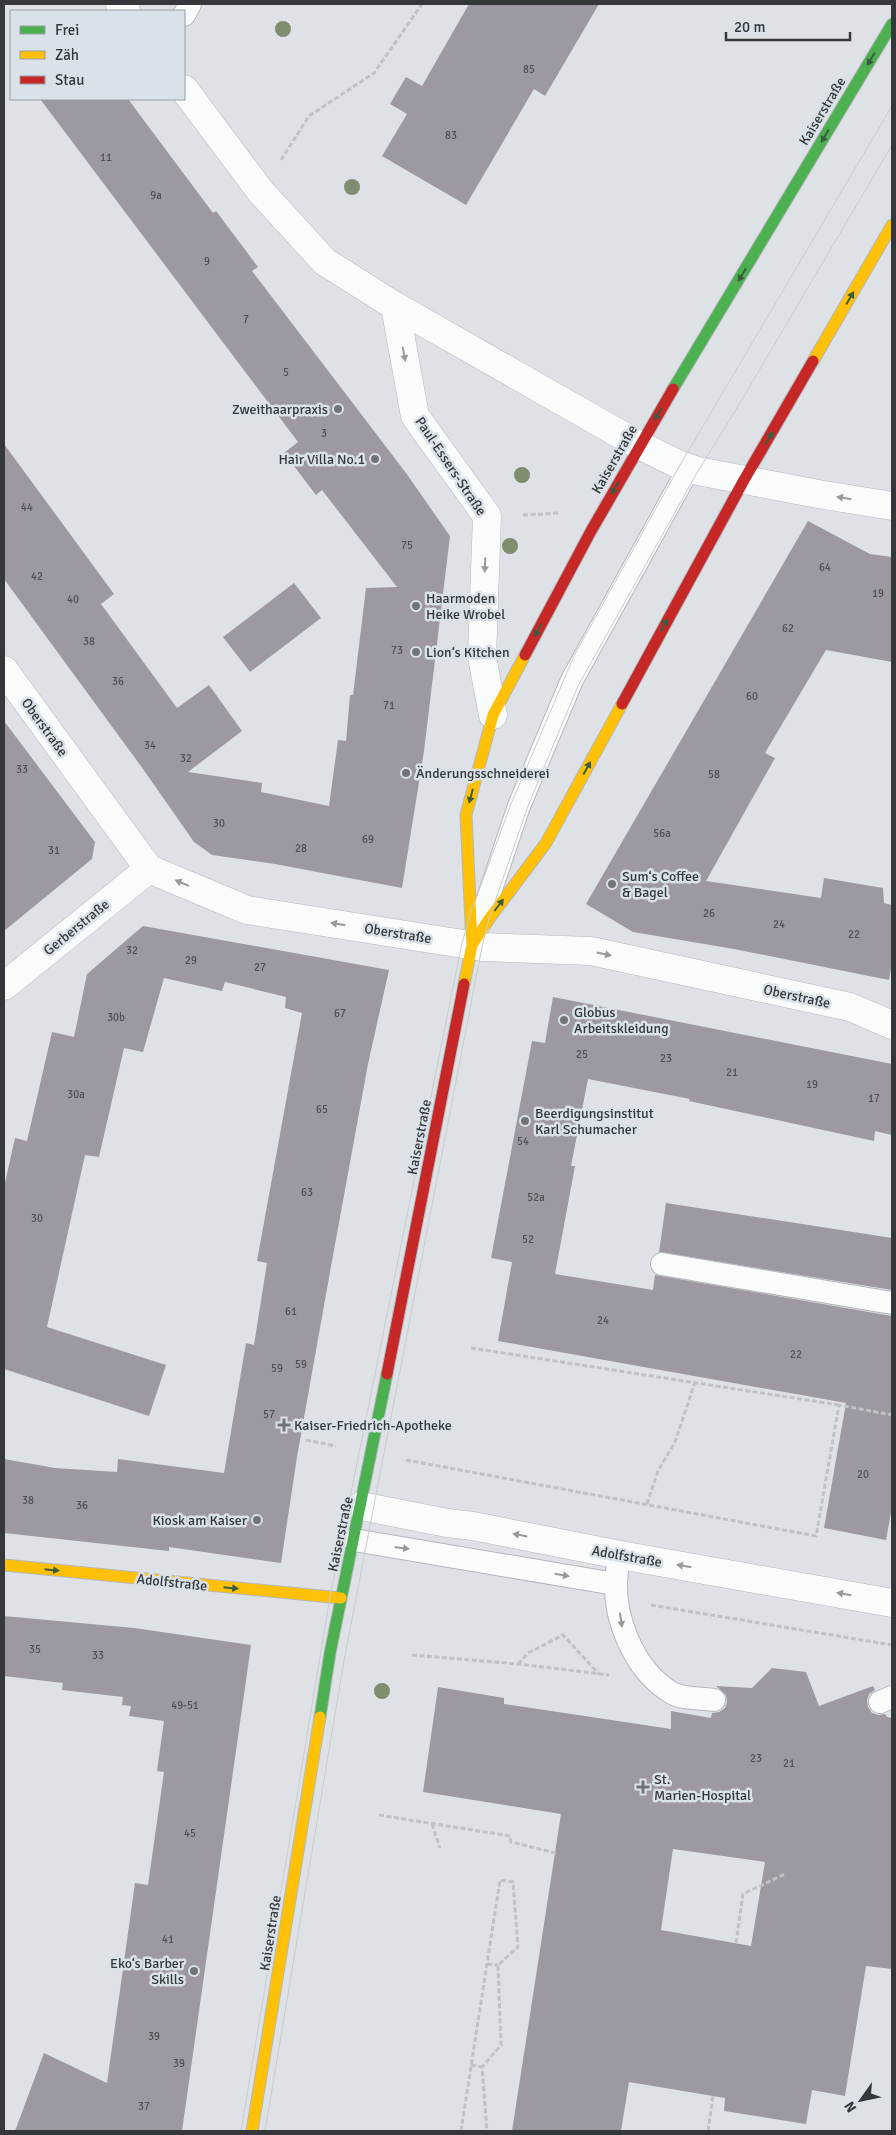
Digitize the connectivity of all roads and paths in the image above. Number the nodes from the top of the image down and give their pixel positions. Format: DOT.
graph roads {
  1 [pos="422,4"];
  2 [pos="892,24"];
  3 [pos="185,90"];
  4 [pos="261,192"];
  5 [pos="892,225"];
  6 [pos="394,306"];
  7 [pos="639,445"];
  8 [pos="689,468"];
  9 [pos="744,480"];
  10 [pos="892,506"];
  11 [pos="4,670"];
  12 [pos="493,715"];
  13 [pos="148,869"];
  14 [pos="472,945"];
  15 [pos="4,986"];
  16 [pos="892,1025"];
  17 [pos="662,1264"];
  18 [pos="892,1303"];
  19 [pos="471,1348"];
  20 [pos="695,1382"];
  21 [pos="839,1405"];
  22 [pos="892,1414"];
  23 [pos="306,1440"];
  24 [pos="371,1453"];
  25 [pos="647,1504"];
  26 [pos="361,1506"];
  27 [pos="354,1540"];
  28 [pos="620,1555"];
  29 [pos="4,1565"];
  30 [pos="615,1584"];
  31 [pos="341,1598"];
  32 [pos="892,1603"];
  33 [pos="892,1645"];
  34 [pos="412,1656"];
  35 [pos="518,1664"];
  36 [pos="599,1674"];
  37 [pos="655,1680"];
  38 [pos="714,1700"];
  39 [pos="378,1815"];
  40 [pos="432,1824"];
  41 [pos="440,1848"];
  42 [pos="556,1853"];
  43 [pos="784,1874"];
  44 [pos="736,1943"];
  45 [pos="487,1964"];
  46 [pos="498,1965"];
  47 [pos="471,2065"];
  48 [pos="482,2067"];
  49 [pos="713,2096"];
  50 [pos="253,2131"];
  51 [pos="461,2131"];
  52 [pos="487,2131"];
  53 [pos="708,2131"];
  1 -- 4 [label="path"];
  2 -- 7 [label="main road, Kaiserstraße, one-way"];
  3 -- 4 [label="street"];
  4 -- 6 [label="street"];
  9 -- 5 [label="main road, Kaiserstraße, one-way"];
  6 -- 7 [label="street"];
  6 -- 12 [label="street, Paul-Essers-Straße, one-way"];
  7 -- 8 [label="street"];
  7 -- 12 [label="main road, Kaiserstraße, one-way"];
  8 -- 9 [label="street"];
  8 -- 14 [label="lane"];
  10 -- 9 [label="street, one-way"];
  14 -- 9 [label="main road, Kaiserstraße, one-way"];
  11 -- 13 [label="street, Oberstraße"];
  12 -- 14 [label="main road, Kaiserstraße, one-way"];
  14 -- 13 [label="street, Oberstraße, one-way"];
  13 -- 15 [label="street, Gerberstraße"];
  14 -- 16 [label="street, Oberstraße, one-way"];
  14 -- 24 [label="main road, Kaiserstraße"];
  17 -- 18 [label="lane"];
  19 -- 20 [label="path"];
  20 -- 21 [label="path"];
  20 -- 25 [label="path"];
  21 -- 22 [label="path"];
  21 -- 25 [label="path"];
  23 -- 24 [label="path"];
  24 -- 25 [label="path"];
  24 -- 26 [label="main road, Kaiserstraße"];
  26 -- 27 [label="main road, Kaiserstraße"];
  28 -- 26 [label="street, Adolfstraße, one-way"];
  27 -- 30 [label="lane, one-way"];
  27 -- 31 [label="main road, Kaiserstraße"];
  28 -- 30 [label="lane"];
  32 -- 28 [label="street, Adolfstraße, one-way"];
  29 -- 31 [label="main road, Adolfstraße, one-way"];
  30 -- 33 [label="path"];
  30 -- 37 [label="lane, one-way"];
  31 -- 50 [label="main road, Kaiserstraße"];
  34 -- 35 [label="path"];
  35 -- 36 [label="path"];
  35 -- 36 [label="path"];
  36 -- 37 [label="path"];
  37 -- 38 [label="lane"];
  39 -- 40 [label="path"];
  40 -- 41 [label="path"];
  40 -- 42 [label="path"];
  43 -- 44 [label="path"];
  45 -- 46 [label="path"];
  45 -- 46 [label="path"];
  45 -- 47 [label="path"];
  46 -- 48 [label="path"];
  47 -- 48 [label="path"];
  47 -- 51 [label="path"];
  48 -- 52 [label="path"];
  49 -- 53 [label="path"];
}
